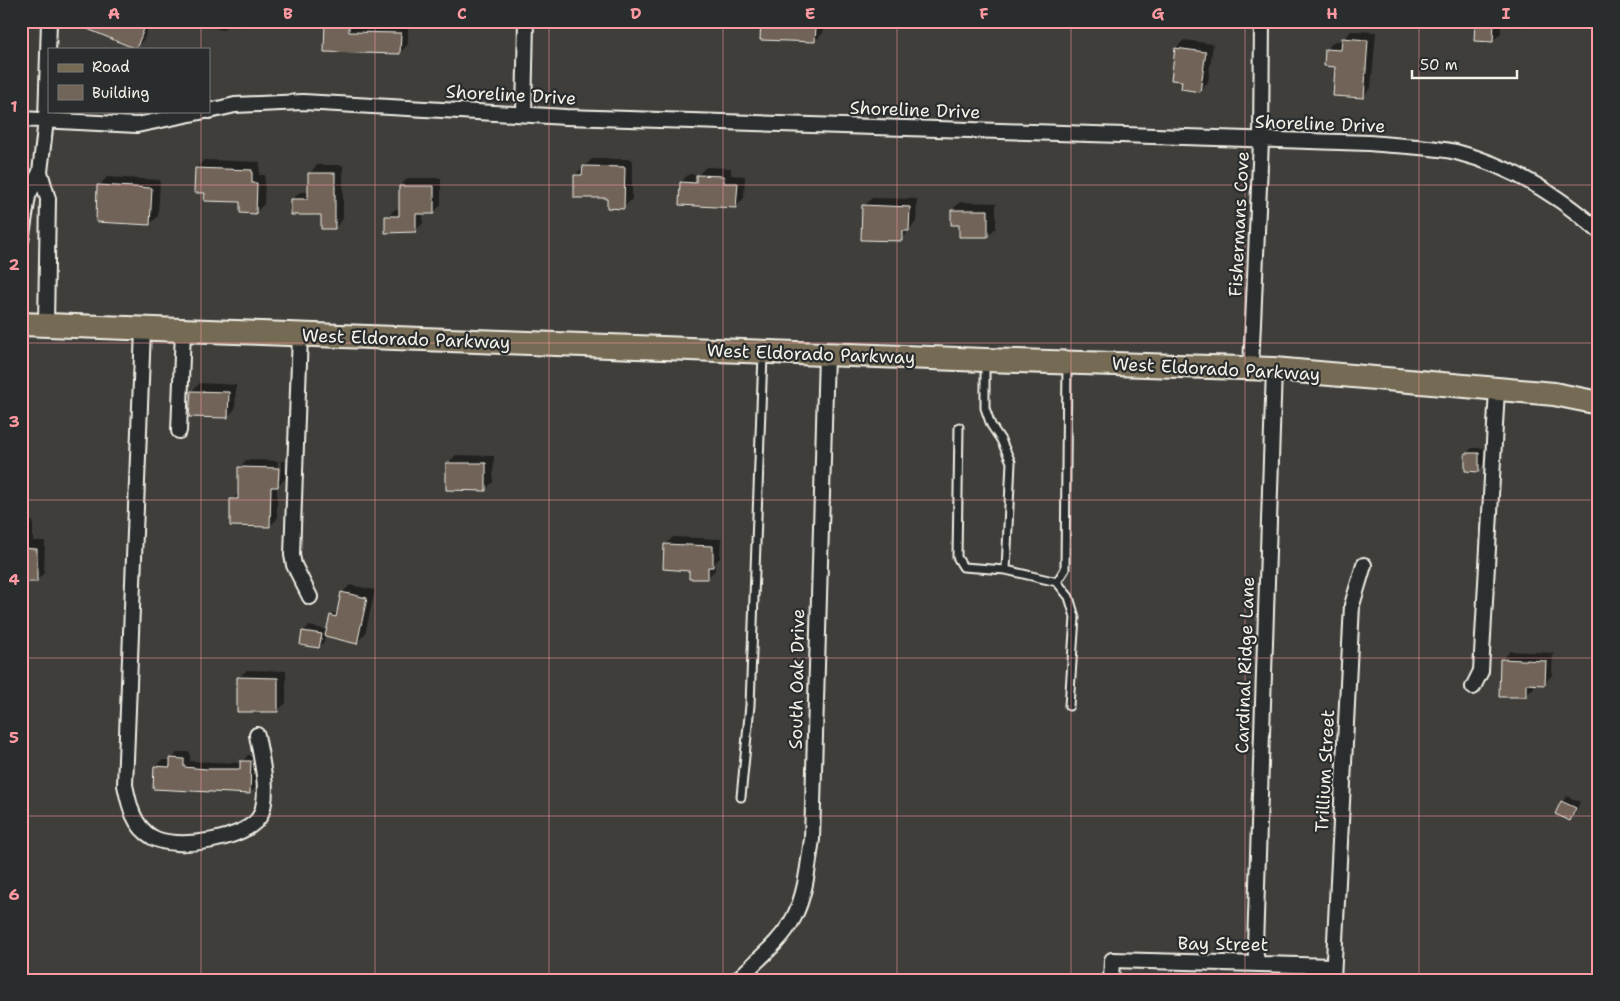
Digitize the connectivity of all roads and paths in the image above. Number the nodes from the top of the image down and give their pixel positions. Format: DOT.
graph roads {
  1 [pos="49,21"];
  2 [pos="526,21"];
  3 [pos="1262,21"];
  4 [pos="48,48"];
  5 [pos="48,54"];
  6 [pos="210,110"];
  7 [pos="202,112"];
  8 [pos="524,114"];
  9 [pos="21,119"];
  10 [pos="46,120"];
  11 [pos="1262,141"];
  12 [pos="40,172"];
  13 [pos="1599,231"];
  14 [pos="21,241"];
  15 [pos="21,324"];
  16 [pos="46,325"];
  17 [pos="143,330"];
  18 [pos="183,331"];
  19 [pos="300,335"];
  20 [pos="764,352"];
  21 [pos="826,355"];
  22 [pos="985,360"];
  23 [pos="1067,363"];
  24 [pos="1251,368"];
  25 [pos="1274,369"];
  26 [pos="1497,390"];
  27 [pos="1599,403"];
  28 [pos="959,427"];
  29 [pos="179,432"];
  30 [pos="1364,565"];
  31 [pos="1006,570"];
  32 [pos="1057,582"];
  33 [pos="310,597"];
  34 [pos="1473,687"];
  35 [pos="1069,706"];
  36 [pos="257,735"];
  37 [pos="741,797"];
  38 [pos="1257,963"];
  39 [pos="1333,973"];
  40 [pos="743,978"];
  41 [pos="1111,980"];
  1 -- 4 [label="street"];
  2 -- 8 [label="street"];
  3 -- 11 [label="street, Fishermans Cove"];
  5 -- 10 [label="street"];
  6 -- 8 [label="street, Shoreline Drive"];
  7 -- 10 [label="street, Shoreline Drive"];
  8 -- 11 [label="street, Shoreline Drive"];
  9 -- 10 [label="street, Shoreline Drive"];
  10 -- 12 [label="street"];
  11 -- 13 [label="street, Shoreline Drive"];
  11 -- 24 [label="street, Fishermans Cove"];
  12 -- 14 [label="street"];
  12 -- 16 [label="street"];
  15 -- 16 [label="main road, West Eldorado Parkway"];
  16 -- 17 [label="main road, West Eldorado Parkway"];
  17 -- 18 [label="main road, West Eldorado Parkway"];
  17 -- 36 [label="street"];
  18 -- 19 [label="main road, West Eldorado Parkway"];
  18 -- 29 [label="street"];
  19 -- 20 [label="main road, West Eldorado Parkway"];
  19 -- 33 [label="street"];
  20 -- 21 [label="main road, West Eldorado Parkway"];
  20 -- 37 [label="lane"];
  21 -- 22 [label="main road, West Eldorado Parkway"];
  21 -- 40 [label="street, South Oak Drive"];
  22 -- 23 [label="main road, West Eldorado Parkway"];
  22 -- 31 [label="lane"];
  23 -- 24 [label="main road, West Eldorado Parkway"];
  23 -- 32 [label="lane"];
  24 -- 25 [label="main road, West Eldorado Parkway"];
  25 -- 26 [label="main road, West Eldorado Parkway"];
  25 -- 38 [label="street, Cardinal Ridge Lane"];
  26 -- 27 [label="main road, West Eldorado Parkway"];
  26 -- 34 [label="street"];
  28 -- 31 [label="lane"];
  30 -- 39 [label="street, Trillium Street"];
  31 -- 32 [label="lane"];
  32 -- 35 [label="lane"];
  38 -- 39 [label="street, Bay Street"];
  38 -- 41 [label="street, Bay Street"];
}
